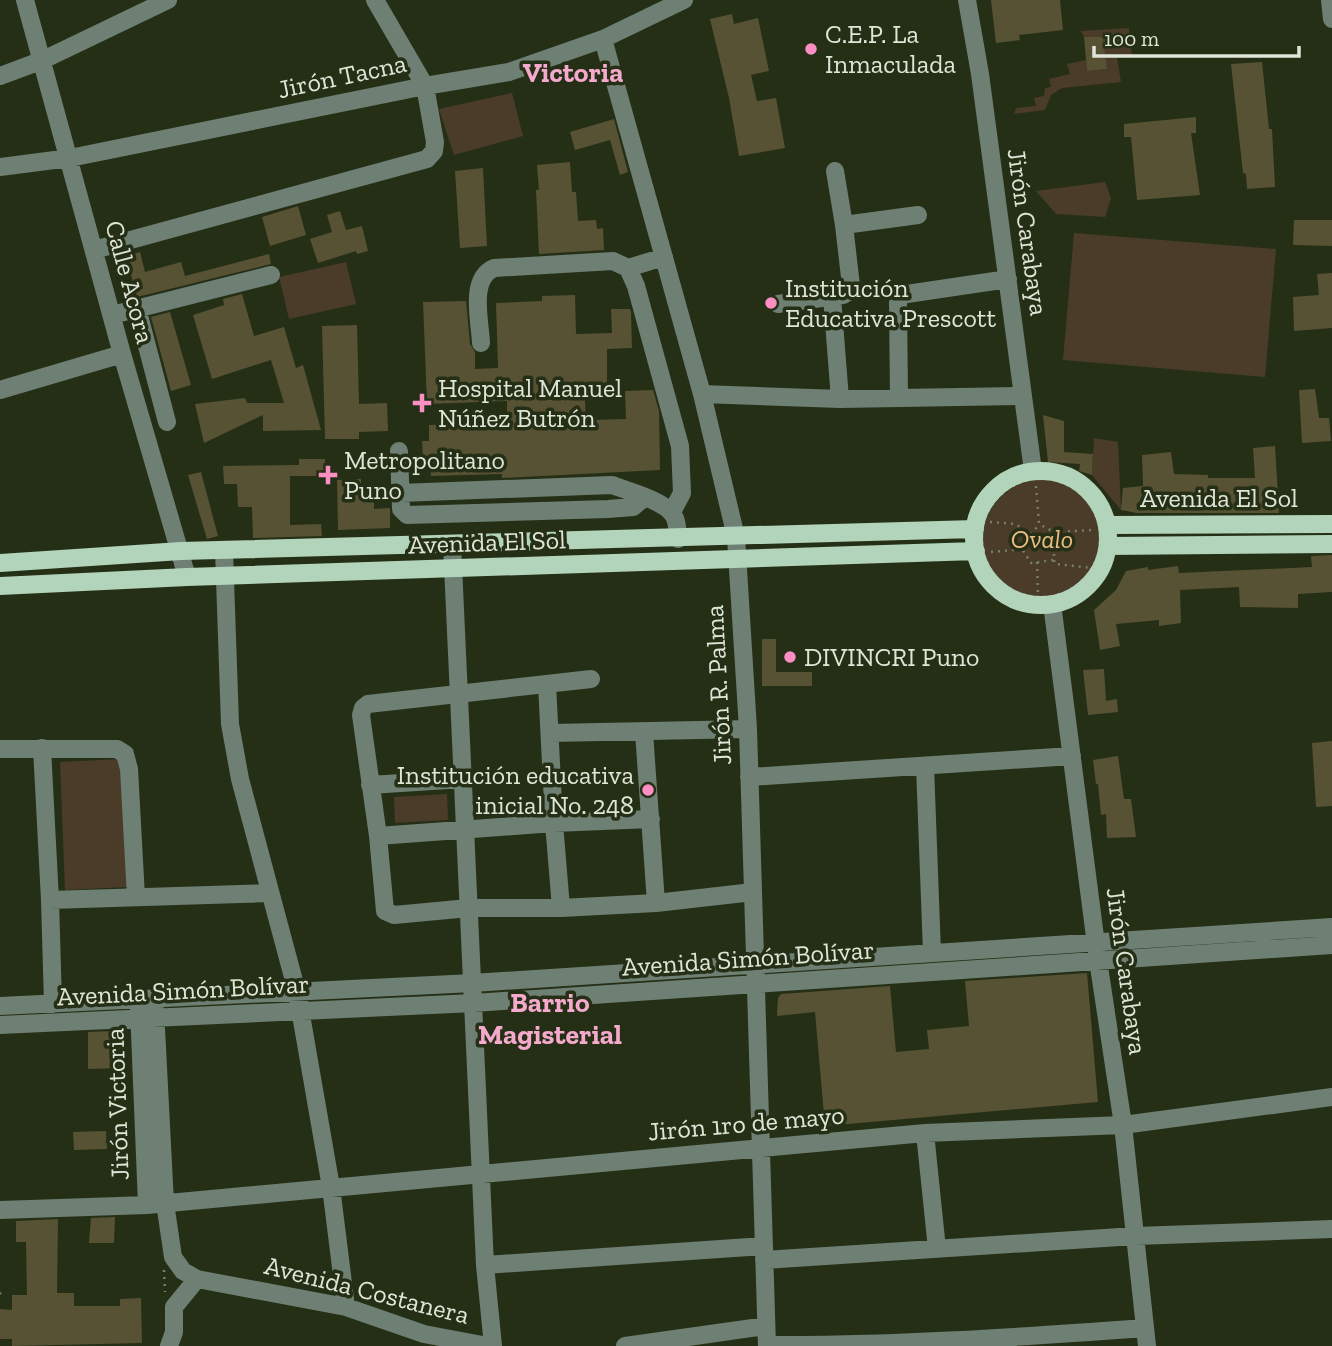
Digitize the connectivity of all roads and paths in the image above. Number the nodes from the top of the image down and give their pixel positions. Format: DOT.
graph roads {
  1 [pos="25,0"];
  2 [pos="169,0"];
  3 [pos="375,0"];
  4 [pos="684,0"];
  5 [pos="967,0"];
  6 [pos="1330,0"];
  7 [pos="1332,19"];
  8 [pos="603,39"];
  9 [pos="43,60"];
  10 [pos="0,76"];
  11 [pos="425,86"];
  12 [pos="70,158"];
  13 [pos="0,167"];
  14 [pos="835,171"];
  15 [pos="918,215"];
  16 [pos="844,225"];
  17 [pos="94,250"];
  18 [pos="664,257"];
  19 [pos="628,268"];
  20 [pos="271,275"];
  21 [pos="1008,279"];
  22 [pos="832,297"];
  23 [pos="778,304"];
  24 [pos="136,309"];
  25 [pos="112,314"];
  26 [pos="481,343"];
  27 [pos="122,354"];
  28 [pos="0,390"];
  29 [pos="702,394"];
  30 [pos="1023,396"];
  31 [pos="840,398"];
  32 [pos="900,398"];
  33 [pos="167,422"];
  34 [pos="399,451"];
  35 [pos="1035,475"];
  36 [pos="400,493"];
  37 [pos="645,497"];
  38 [pos="672,512"];
  39 [pos="1039,524"];
  40 [pos="1332,524"];
  41 [pos="980,525"];
  42 [pos="1104,527"];
  43 [pos="1054,532"];
  44 [pos="1032,534"];
  45 [pos="736,537"];
  46 [pos="678,539"];
  47 [pos="452,544"];
  48 [pos="1332,544"];
  49 [pos="1108,546"];
  50 [pos="1022,549"];
  51 [pos="224,550"];
  52 [pos="181,551"];
  53 [pos="980,552"];
  54 [pos="738,560"];
  55 [pos="1054,560"];
  56 [pos="1037,562"];
  57 [pos="0,563"];
  58 [pos="1094,568"];
  59 [pos="454,570"];
  60 [pos="187,576"];
  61 [pos="224,576"];
  62 [pos="0,586"];
  63 [pos="1045,601"];
  64 [pos="591,679"];
  65 [pos="547,684"];
  66 [pos="460,693"];
  67 [pos="748,729"];
  68 [pos="644,732"];
  69 [pos="551,733"];
  70 [pos="42,748"];
  71 [pos="0,750"];
  72 [pos="1072,756"];
  73 [pos="925,766"];
  74 [pos="749,777"];
  75 [pos="463,779"];
  76 [pos="370,785"];
  77 [pos="651,820"];
  78 [pos="554,823"];
  79 [pos="465,831"];
  80 [pos="378,836"];
  81 [pos="753,892"];
  82 [pos="270,893"];
  83 [pos="136,897"];
  84 [pos="50,900"];
  85 [pos="656,903"];
  86 [pos="468,908"];
  87 [pos="561,908"];
  88 [pos="1332,928"];
  89 [pos="1332,945"];
  90 [pos="1097,951"];
  91 [pos="932,953"];
  92 [pos="755,964"];
  93 [pos="473,984"];
  94 [pos="755,984"];
  95 [pos="297,992"];
  96 [pos="147,1000"];
  97 [pos="474,1003"];
  98 [pos="53,1004"];
  99 [pos="0,1006"];
  100 [pos="300,1011"];
  101 [pos="147,1019"];
  102 [pos="0,1025"];
  103 [pos="1332,1097"];
  104 [pos="1123,1125"];
  105 [pos="925,1133"];
  106 [pos="761,1149"];
  107 [pos="481,1174"];
  108 [pos="331,1187"];
  109 [pos="156,1204"];
  110 [pos="0,1210"];
  111 [pos="1332,1229"];
  112 [pos="1135,1236"];
  113 [pos="937,1249"];
  114 [pos="764,1253"];
  115 [pos="485,1265"];
  116 [pos="197,1279"];
  117 [pos="346,1307"];
  118 [pos="766,1326"];
  119 [pos="1146,1337"];
  120 [pos="427,1340"];
  121 [pos="976,1343"];
  122 [pos="767,1345"];
  123 [pos="169,1346"];
  124 [pos="488,1346"];
  125 [pos="493,1346"];
  126 [pos="625,1346"];
  127 [pos="851,1346"];
  1 -- 9 [label="street, Calle Acora"];
  2 -- 9 [label="street"];
  3 -- 11 [label="street"];
  4 -- 8 [label="street, Jirón Tacna"];
  5 -- 21 [label="street, Jirón Carabaya"];
  6 -- 7 [label="street"];
  8 -- 11 [label="street, Jirón Tacna"];
  8 -- 18 [label="street, Jirón R. Palma"];
  9 -- 10 [label="street"];
  9 -- 12 [label="street, Calle Acora"];
  11 -- 12 [label="street, Jirón Tacna"];
  11 -- 17 [label="street"];
  12 -- 13 [label="street, Jirón Tacna"];
  12 -- 17 [label="street, Calle Acora"];
  14 -- 16 [label="street"];
  15 -- 16 [label="street"];
  16 -- 22 [label="street"];
  17 -- 25 [label="street, Calle Acora"];
  18 -- 19 [label="street"];
  18 -- 29 [label="street, Jirón R. Palma"];
  19 -- 26 [label="street"];
  19 -- 38 [label="street"];
  20 -- 24 [label="street"];
  21 -- 30 [label="street, Jirón Carabaya"];
  21 -- 32 [label="street"];
  22 -- 23 [label="street"];
  22 -- 31 [label="street"];
  24 -- 25 [label="street"];
  24 -- 33 [label="street"];
  25 -- 27 [label="street, Calle Acora"];
  27 -- 28 [label="street"];
  27 -- 52 [label="street, Calle Acora"];
  29 -- 31 [label="street"];
  29 -- 45 [label="street, Jirón R. Palma"];
  30 -- 32 [label="street"];
  30 -- 35 [label="street, Jirón Carabaya"];
  31 -- 32 [label="street"];
  34 -- 36 [label="street"];
  35 -- 39 [label="path"];
  35 -- 41 [label="path"];
  35 -- 41 [label="main road"];
  35 -- 42 [label="path"];
  35 -- 42 [label="main road"];
  36 -- 37 [label="street"];
  36 -- 37 [label="street"];
  37 -- 38 [label="street"];
  38 -- 46 [label="street"];
  39 -- 43 [label="path"];
  39 -- 44 [label="path"];
  40 -- 42 [label="main road, Avenida El Sol"];
  41 -- 44 [label="path"];
  41 -- 45 [label="main road, Avenida El Sol"];
  41 -- 53 [label="main road"];
  41 -- 53 [label="path"];
  42 -- 43 [label="path"];
  42 -- 49 [label="main road"];
  42 -- 58 [label="path"];
  43 -- 55 [label="path"];
  44 -- 50 [label="path"];
  45 -- 46 [label="main road, Avenida El Sol"];
  45 -- 54 [label="street, Jirón R. Palma"];
  46 -- 47 [label="main road, Avenida El Sol"];
  47 -- 51 [label="main road, Avenida El Sol"];
  47 -- 59 [label="street"];
  48 -- 49 [label="main road, Avenida El Sol"];
  49 -- 63 [label="main road"];
  50 -- 53 [label="path"];
  50 -- 56 [label="path"];
  51 -- 52 [label="main road, Avenida El Sol"];
  51 -- 61 [label="street"];
  52 -- 57 [label="main road, Avenida El Sol"];
  52 -- 60 [label="street, Calle Acora"];
  53 -- 54 [label="main road, Avenida El Sol"];
  53 -- 63 [label="path"];
  53 -- 63 [label="main road"];
  54 -- 59 [label="main road, Avenida El Sol"];
  54 -- 67 [label="street, Jirón R. Palma"];
  55 -- 56 [label="path"];
  55 -- 58 [label="path"];
  56 -- 63 [label="path"];
  58 -- 63 [label="path"];
  59 -- 61 [label="main road, Avenida El Sol"];
  59 -- 66 [label="street"];
  60 -- 61 [label="main road, Avenida El Sol"];
  60 -- 62 [label="main road, Avenida El Sol"];
  61 -- 82 [label="street"];
  63 -- 72 [label="street, Jirón Carabaya"];
  64 -- 65 [label="street"];
  65 -- 66 [label="street"];
  65 -- 69 [label="street"];
  66 -- 75 [label="street"];
  66 -- 76 [label="street"];
  67 -- 68 [label="street"];
  67 -- 74 [label="street, Jirón R. Palma"];
  68 -- 69 [label="street"];
  68 -- 77 [label="street"];
  69 -- 78 [label="street"];
  70 -- 71 [label="street"];
  70 -- 83 [label="street"];
  70 -- 84 [label="street"];
  72 -- 73 [label="street"];
  72 -- 90 [label="street, Jirón Carabaya"];
  73 -- 74 [label="street"];
  73 -- 91 [label="street"];
  74 -- 81 [label="street, Jirón R. Palma"];
  75 -- 76 [label="street"];
  75 -- 79 [label="street"];
  76 -- 80 [label="street"];
  77 -- 78 [label="street"];
  77 -- 85 [label="street"];
  78 -- 79 [label="street"];
  78 -- 87 [label="street"];
  79 -- 80 [label="street"];
  79 -- 86 [label="street"];
  80 -- 86 [label="street"];
  81 -- 85 [label="street"];
  81 -- 92 [label="street, Jirón R. Palma"];
  82 -- 83 [label="street"];
  82 -- 95 [label="street"];
  83 -- 84 [label="street"];
  84 -- 98 [label="street"];
  85 -- 87 [label="street"];
  86 -- 87 [label="street"];
  86 -- 93 [label="street"];
  88 -- 90 [label="street, Avenida Simón Bolívar"];
  89 -- 90 [label="street, Avenida Simón Bolívar"];
  90 -- 91 [label="street, Avenida Simón Bolívar"];
  90 -- 94 [label="street, Avenida Simón Bolívar"];
  90 -- 104 [label="street, Jirón Carabaya"];
  91 -- 92 [label="street, Avenida Simón Bolívar"];
  92 -- 93 [label="street, Avenida Simón Bolívar"];
  92 -- 94 [label="street, Jirón R. Palma"];
  93 -- 95 [label="street, Avenida Simón Bolívar"];
  93 -- 97 [label="street"];
  94 -- 97 [label="street, Avenida Simón Bolívar"];
  94 -- 106 [label="street, Jirón R. Palma"];
  95 -- 96 [label="street, Avenida Simón Bolívar"];
  95 -- 100 [label="street"];
  96 -- 98 [label="street, Avenida Simón Bolívar"];
  96 -- 101 [label="street, Jirón Victoria"];
  97 -- 100 [label="street, Avenida Simón Bolívar"];
  97 -- 107 [label="street"];
  98 -- 99 [label="street, Avenida Simón Bolívar"];
  100 -- 101 [label="street, Avenida Simón Bolívar"];
  100 -- 108 [label="street"];
  101 -- 102 [label="street, Avenida Simón Bolívar"];
  101 -- 109 [label="street, Jirón Victoria"];
  103 -- 104 [label="street, Jirón 1ro de mayo"];
  104 -- 105 [label="street, Jirón 1ro de mayo"];
  104 -- 112 [label="street, Jirón Carabaya"];
  105 -- 106 [label="street, Jirón 1ro de mayo"];
  105 -- 113 [label="street"];
  106 -- 107 [label="street, Jirón 1ro de mayo"];
  106 -- 114 [label="street, Jirón R. Palma"];
  107 -- 108 [label="street, Jirón 1ro de mayo"];
  107 -- 115 [label="street"];
  108 -- 109 [label="street, Jirón 1ro de mayo"];
  108 -- 117 [label="street"];
  109 -- 110 [label="street, Jirón 1ro de mayo"];
  109 -- 116 [label="street"];
  111 -- 112 [label="street"];
  112 -- 113 [label="street"];
  112 -- 119 [label="street, Jirón Carabaya"];
  113 -- 114 [label="street"];
  114 -- 115 [label="street"];
  114 -- 118 [label="street, Jirón R. Palma"];
  115 -- 125 [label="street"];
  116 -- 117 [label="street, Avenida Costanera"];
  116 -- 123 [label="street"];
  117 -- 120 [label="street, Avenida Costanera"];
  118 -- 122 [label="street, Jirón R. Palma"];
  118 -- 126 [label="street"];
  119 -- 121 [label="street"];
  120 -- 124 [label="street, Avenida Costanera"];
  121 -- 127 [label="street"];
  122 -- 127 [label="street"];
}
